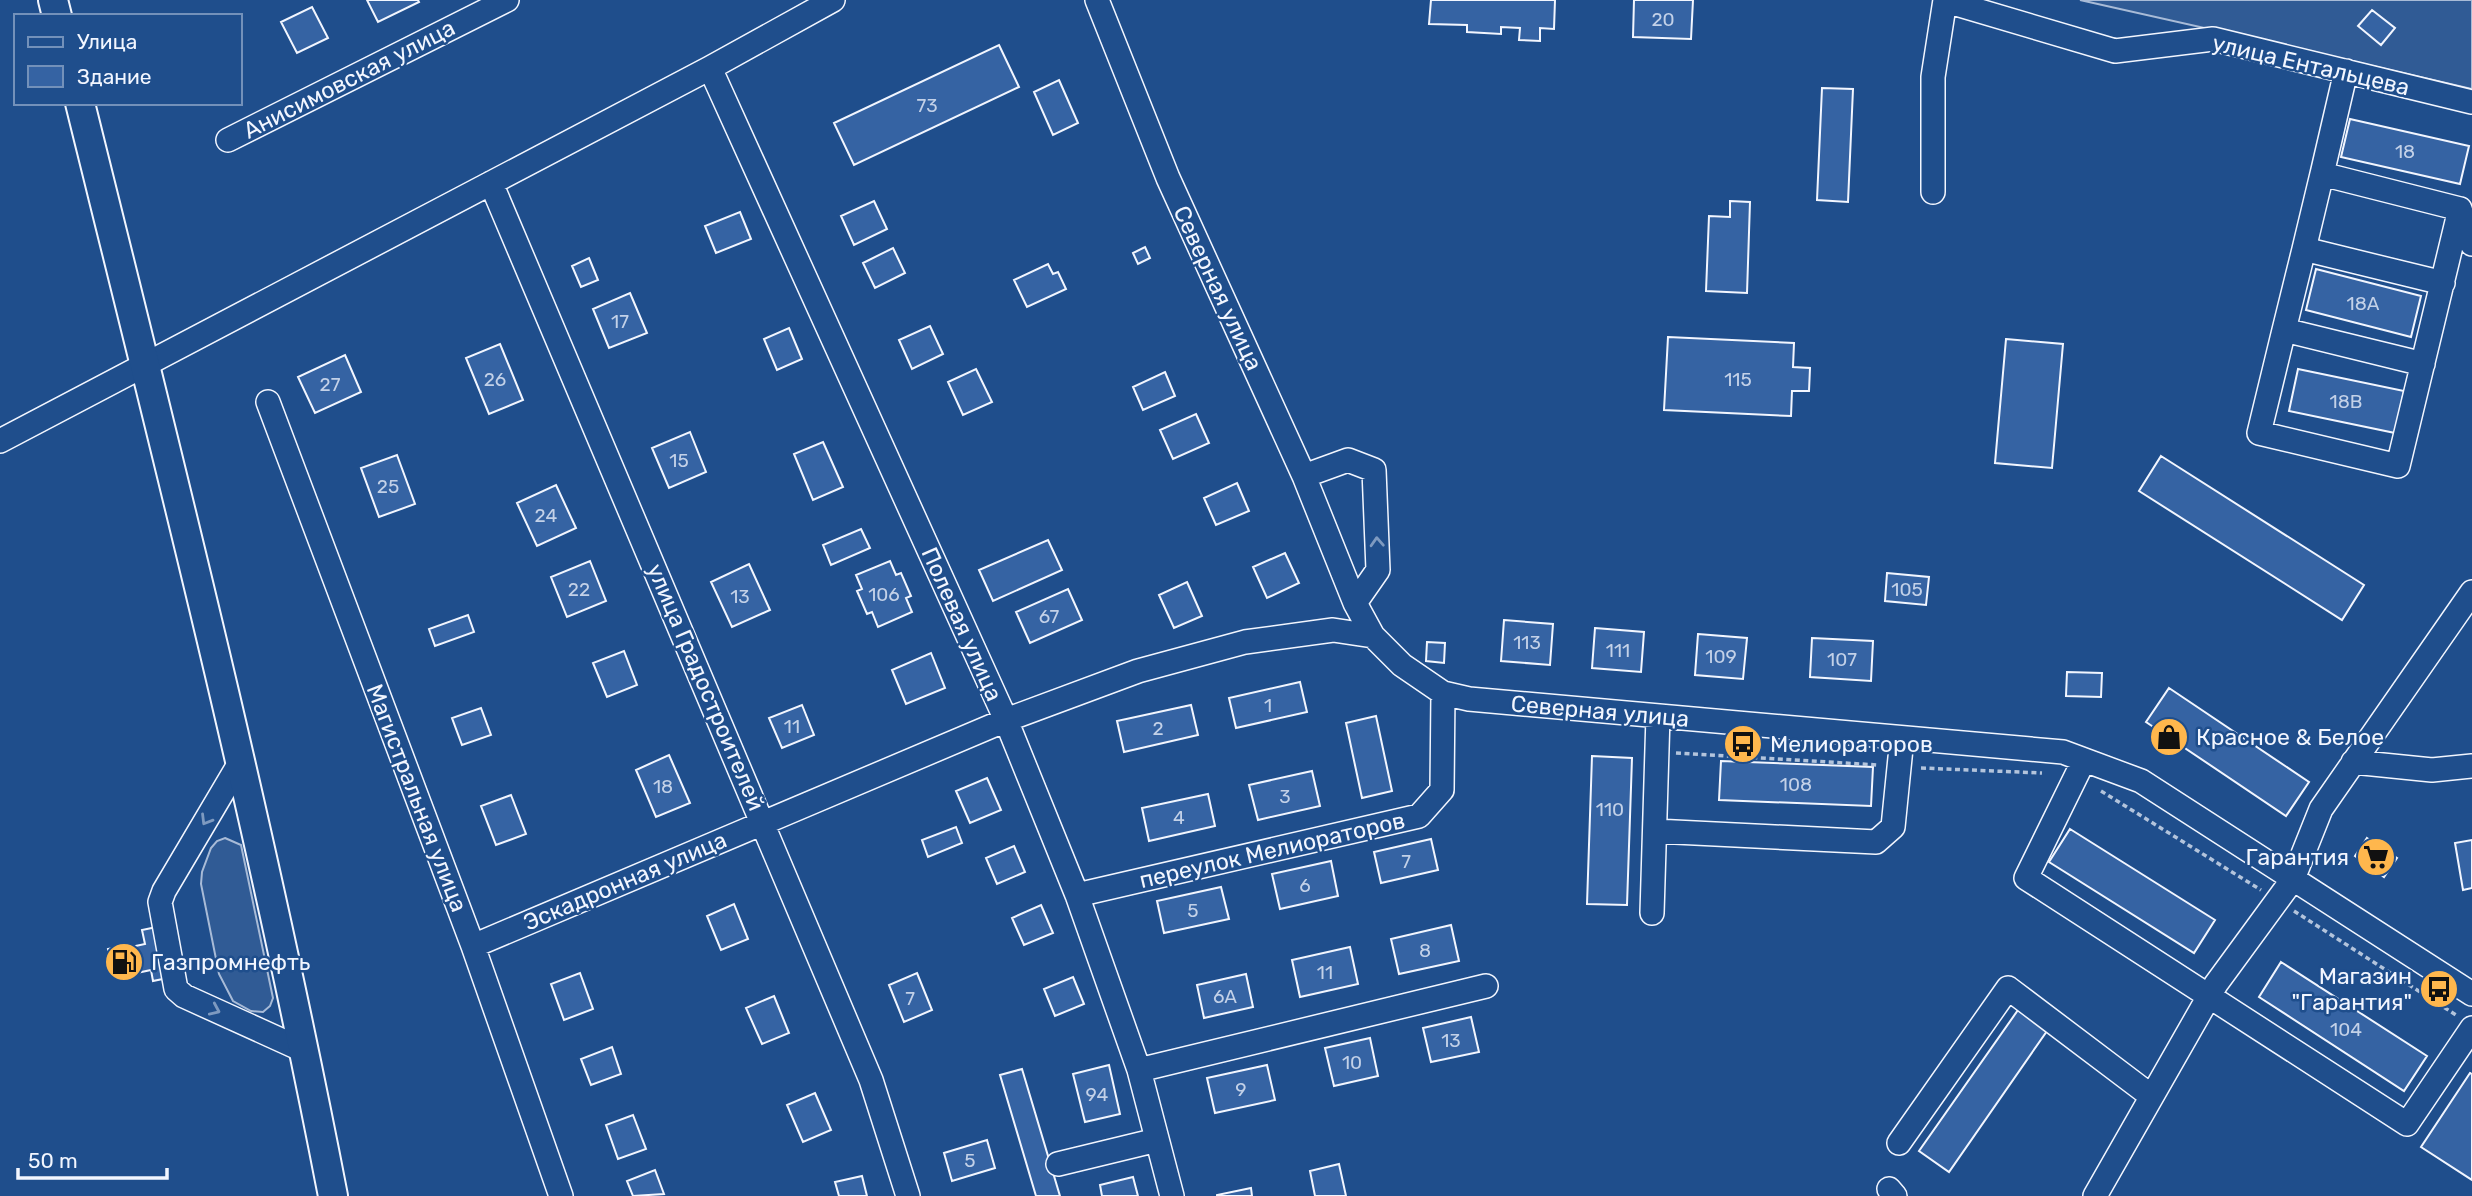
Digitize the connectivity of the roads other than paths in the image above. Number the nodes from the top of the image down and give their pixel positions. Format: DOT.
graph roads {
  1 [pos="507,0"];
  2 [pos="833,0"];
  3 [pos="1097,0"];
  4 [pos="1946,1"];
  5 [pos="710,68"];
  6 [pos="2346,71"];
  7 [pos="2472,102"];
  8 [pos="80,105"];
  9 [pos="228,140"];
  10 [pos="2322,174"];
  11 [pos="491,183"];
  12 [pos="1933,192"];
  13 [pos="2460,209"];
  14 [pos="2472,244"];
  15 [pos="2304,249"];
  16 [pos="2443,283"];
  17 [pos="2284,330"];
  18 [pos="144,364"];
  19 [pos="2423,364"];
  20 [pos="268,402"];
  21 [pos="0,441"];
  22 [pos="1304,476"];
  23 [pos="2472,592"];
  24 [pos="1355,604"];
  25 [pos="1373,636"];
  26 [pos="1443,692"];
  27 [pos="1658,716"];
  28 [pos="1006,720"];
  29 [pos="1902,738"];
  30 [pos="2084,760"];
  31 [pos="241,761"];
  32 [pos="2353,762"];
  33 [pos="2472,766"];
  34 [pos="764,822"];
  35 [pos="1654,831"];
  36 [pos="2293,879"];
  37 [pos="1077,895"];
  38 [pos="1652,914"];
  39 [pos="473,946"];
  40 [pos="1486,986"];
  41 [pos="2472,994"];
  42 [pos="2209,995"];
  43 [pos="2470,1036"];
  44 [pos="305,1051"];
  45 [pos="1139,1070"];
  46 [pos="2151,1096"];
  47 [pos="1157,1140"];
  48 [pos="1899,1143"];
  49 [pos="1058,1164"];
  50 [pos="332,1196"];
  51 [pos="561,1196"];
  52 [pos="908,1196"];
  53 [pos="1172,1196"];
  54 [pos="2095,1196"];
  1 -- 9 [label="street, Анисимовская улица"];
  2 -- 5 [label="street"];
  3 -- 22 [label="street, Северная улица"];
  4 -- 6 [label="street, улица Ентальцева"];
  4 -- 12 [label="street"];
  5 -- 11 [label="street"];
  5 -- 28 [label="street, Полевая улица"];
  6 -- 7 [label="street, улица Ентальцева"];
  6 -- 10 [label="street"];
  8 -- 18 [label="main road"];
  10 -- 13 [label="street"];
  10 -- 15 [label="street"];
  11 -- 18 [label="street"];
  11 -- 34 [label="street, улица Градостроителей"];
  13 -- 14 [label="street"];
  13 -- 16 [label="street"];
  15 -- 16 [label="street"];
  15 -- 17 [label="street"];
  16 -- 19 [label="street"];
  17 -- 19 [label="street"];
  17 -- 19 [label="street"];
  18 -- 21 [label="street"];
  18 -- 31 [label="main road"];
  20 -- 39 [label="street, Магистральная улица"];
  22 -- 24 [label="street, Северная улица"];
  24 -- 22 [label="street, one-way"];
  23 -- 32 [label="street"];
  24 -- 25 [label="street, Северная улица"];
  25 -- 26 [label="street, Северная улица"];
  25 -- 28 [label="street, Эскадронная улица"];
  26 -- 27 [label="street, Северная улица"];
  26 -- 37 [label="street, переулок Мелиораторов"];
  27 -- 29 [label="street, Северная улица"];
  27 -- 35 [label="street"];
  28 -- 34 [label="street, Эскадронная улица"];
  28 -- 37 [label="street, Полевая улица"];
  29 -- 30 [label="street, Северная улица"];
  29 -- 35 [label="street"];
  30 -- 36 [label="street, Северная улица"];
  30 -- 42 [label="street"];
  31 -- 44 [label="main road"];
  31 -- 44 [label="street, one-way"];
  32 -- 33 [label="street"];
  32 -- 36 [label="street"];
  34 -- 39 [label="street, Эскадронная улица"];
  34 -- 52 [label="street, улица Градостроителей"];
  35 -- 38 [label="street"];
  36 -- 41 [label="street, Северная улица"];
  36 -- 42 [label="street"];
  37 -- 45 [label="street, Полевая улица"];
  39 -- 51 [label="street, Магистральная улица"];
  40 -- 45 [label="street"];
  42 -- 43 [label="street"];
  42 -- 46 [label="street"];
  44 -- 50 [label="main road"];
  45 -- 47 [label="street, Полевая улица"];
  46 -- 48 [label="street"];
  46 -- 54 [label="street"];
  47 -- 49 [label="street"];
  47 -- 53 [label="street, Полевая улица"];
}
